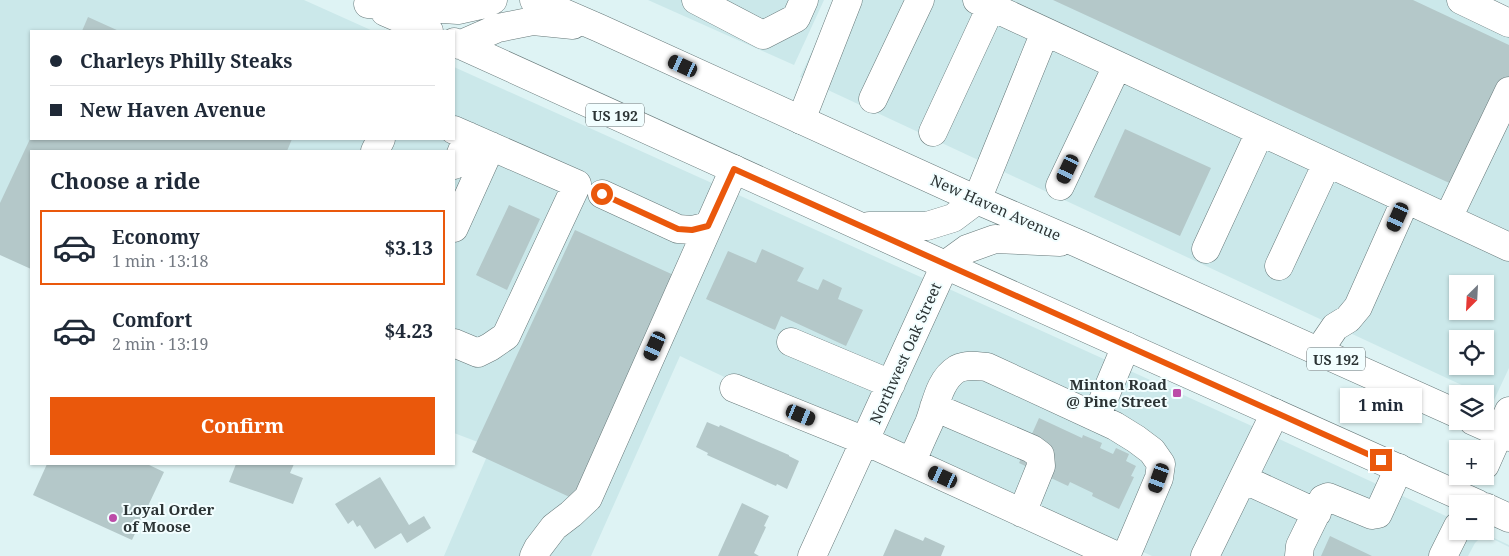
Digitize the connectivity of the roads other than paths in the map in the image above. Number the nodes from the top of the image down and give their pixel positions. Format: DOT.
graph roads {
  1 [pos="493,0"];
  2 [pos="534,0"];
  3 [pos="696,0"];
  4 [pos="804,0"];
  5 [pos="848,0"];
  6 [pos="920,0"];
  7 [pos="1461,0"];
  8 [pos="363,2"];
  9 [pos="984,3"];
  10 [pos="1509,23"];
  11 [pos="599,28"];
  12 [pos="427,30"];
  13 [pos="1045,32"];
  14 [pos="455,48"];
  15 [pos="1117,66"];
  16 [pos="1509,91"];
  17 [pos="873,99"];
  18 [pos="801,120"];
  19 [pos="933,132"];
  20 [pos="1260,132"];
  21 [pos="471,137"];
  22 [pos="1327,162"];
  23 [pos="455,164"];
  24 [pos="734,169"];
  25 [pos="1060,186"];
  26 [pos="602,194"];
  27 [pos="1406,199"];
  28 [pos="977,200"];
  29 [pos="1448,218"];
  30 [pos="455,223"];
  31 [pos="708,226"];
  32 [pos="860,226"];
  33 [pos="1077,243"];
  34 [pos="1508,245"];
  35 [pos="1206,249"];
  36 [pos="945,265"];
  37 [pos="1279,266"];
  38 [pos="791,342"];
  39 [pos="455,343"];
  40 [pos="1126,346"];
  41 [pos="1318,352"];
  42 [pos="892,384"];
  43 [pos="734,388"];
  44 [pos="934,407"];
  45 [pos="1449,410"];
  46 [pos="1275,413"];
  47 [pos="1096,417"];
  48 [pos="1506,427"];
  49 [pos="865,442"];
  50 [pos="1494,449"];
  51 [pos="912,462"];
  52 [pos="1398,468"];
  53 [pos="1243,479"];
  54 [pos="1468,495"];
  55 [pos="1494,509"];
  56 [pos="1022,513"];
  57 [pos="1317,513"];
  58 [pos="1509,518"];
  59 [pos="1451,540"];
  60 [pos="534,556"];
  61 [pos="812,556"];
  62 [pos="1117,556"];
  63 [pos="1126,556"];
  64 [pos="1205,556"];
  65 [pos="1300,556"];
  66 [pos="1443,556"];
  1 -- 8 [label="main road"];
  2 -- 11 [label="main road, New Haven Avenue / US 192"];
  3 -- 4 [label="main road"];
  5 -- 18 [label="main road"];
  6 -- 17 [label="main road"];
  7 -- 10 [label="main road"];
  8 -- 12 [label="main road"];
  9 -- 13 [label="main road"];
  9 -- 19 [label="main road"];
  11 -- 14 [label="main road"];
  11 -- 18 [label="main road, New Haven Avenue / US 192"];
  13 -- 15 [label="main road"];
  13 -- 28 [label="main road"];
  14 -- 24 [label="main road, US 192"];
  15 -- 20 [label="main road"];
  15 -- 25 [label="main road"];
  16 -- 29 [label="main road"];
  18 -- 28 [label="main road, New Haven Avenue / US 192"];
  20 -- 22 [label="main road"];
  20 -- 35 [label="main road"];
  21 -- 23 [label="main road"];
  21 -- 30 [label="main road"];
  21 -- 39 [label="main road"];
  22 -- 27 [label="main road"];
  22 -- 37 [label="main road"];
  24 -- 31 [label="main road"];
  24 -- 32 [label="main road, US 192"];
  26 -- 31 [label="main road"];
  27 -- 29 [label="main road"];
  27 -- 41 [label="main road"];
  28 -- 32 [label="main road"];
  28 -- 33 [label="main road, New Haven Avenue / US 192"];
  29 -- 34 [label="main road"];
  31 -- 60 [label="main road"];
  32 -- 36 [label="main road, US 192"];
  33 -- 36 [label="main road"];
  33 -- 41 [label="main road, New Haven Avenue / US 192"];
  36 -- 40 [label="main road, US 192"];
  36 -- 42 [label="main road, Northwest Oak Street"];
  38 -- 42 [label="main road"];
  40 -- 46 [label="main road, US 192"];
  40 -- 47 [label="main road"];
  41 -- 45 [label="main road, New Haven Avenue / US 192"];
  42 -- 49 [label="main road, Northwest Oak Street"];
  43 -- 49 [label="main road"];
  44 -- 47 [label="main road"];
  44 -- 51 [label="main road"];
  44 -- 56 [label="main road"];
  46 -- 52 [label="main road, US 192"];
  46 -- 53 [label="main road"];
  47 -- 63 [label="main road"];
  48 -- 50 [label="main road"];
  49 -- 51 [label="main road"];
  49 -- 61 [label="main road, Northwest Oak Street"];
  51 -- 56 [label="main road"];
  52 -- 54 [label="main road, US 192"];
  52 -- 57 [label="main road"];
  53 -- 57 [label="main road"];
  53 -- 64 [label="main road"];
  55 -- 58 [label="main road, US 192"];
  56 -- 62 [label="main road"];
  57 -- 65 [label="main road"];
  59 -- 66 [label="main road"];
}
